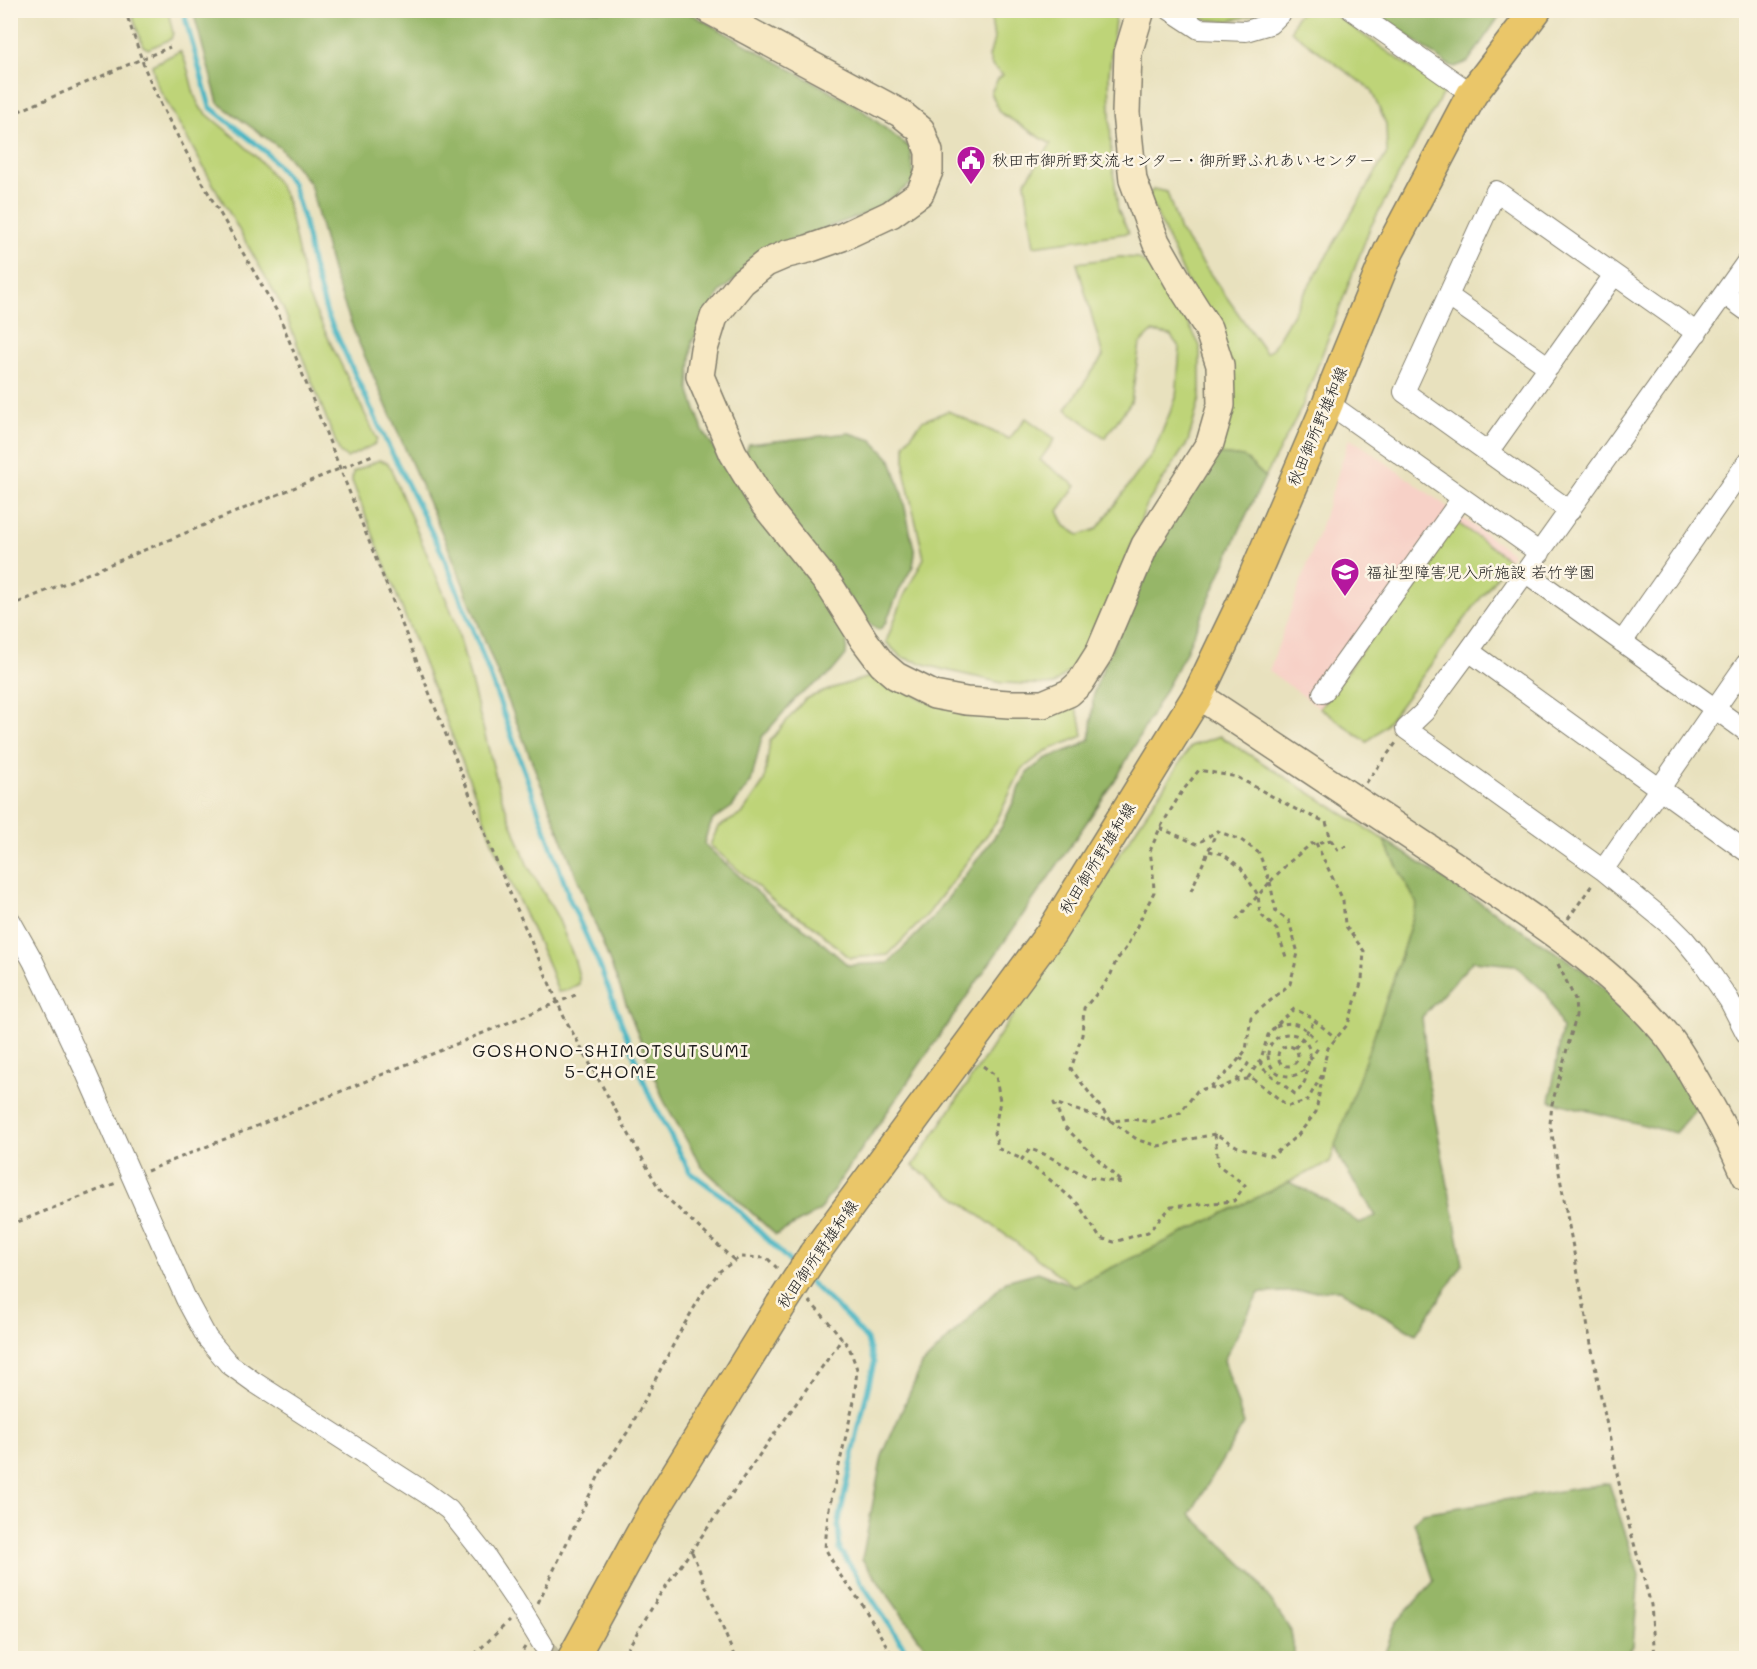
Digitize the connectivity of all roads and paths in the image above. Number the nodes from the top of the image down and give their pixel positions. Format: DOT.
graph roads {
  1 [pos="124,10"];
  2 [pos="708,10"];
  3 [pos="1142,10"];
  4 [pos="1170,10"];
  5 [pos="1284,10"];
  6 [pos="1353,10"];
  7 [pos="1536,10"];
  8 [pos="170,47"];
  9 [pos="142,59"];
  10 [pos="1472,94"];
  11 [pos="10,115"];
  12 [pos="1746,263"];
  13 [pos="1614,275"];
  14 [pos="1724,294"];
  15 [pos="1448,296"];
  16 [pos="1746,310"];
  17 [pos="1696,333"];
  18 [pos="1549,367"];
  19 [pos="1328,403"];
  20 [pos="1488,452"];
  21 [pos="375,454"];
  22 [pos="1746,464"];
  23 [pos="342,470"];
  24 [pos="1462,498"];
  25 [pos="1570,511"];
  26 [pos="1540,553"];
  27 [pos="1526,572"];
  28 [pos="10,606"];
  29 [pos="1622,642"];
  30 [pos="1469,651"];
  31 [pos="1746,664"];
  32 [pos="1323,693"];
  33 [pos="1198,695"];
  34 [pos="1715,709"];
  35 [pos="1406,729"];
  36 [pos="1746,731"];
  37 [pos="1364,787"];
  38 [pos="1659,788"];
  39 [pos="1160,828"];
  40 [pos="1217,831"];
  41 [pos="1331,840"];
  42 [pos="1316,843"];
  43 [pos="1351,844"];
  44 [pos="1209,851"];
  45 [pos="1746,851"];
  46 [pos="1603,870"];
  47 [pos="1270,882"];
  48 [pos="1191,891"];
  49 [pos="1258,896"];
  50 [pos="1236,920"];
  51 [pos="10,921"];
  52 [pos="1554,926"];
  53 [pos="1286,957"];
  54 [pos="578,994"];
  55 [pos="558,1002"];
  56 [pos="1313,1023"];
  57 [pos="1281,1024"];
  58 [pos="1275,1026"];
  59 [pos="1307,1031"];
  60 [pos="1746,1033"];
  61 [pos="1284,1035"];
  62 [pos="1302,1038"];
  63 [pos="1336,1038"];
  64 [pos="1316,1040"];
  65 [pos="1272,1044"];
  66 [pos="1320,1045"];
  67 [pos="1295,1048"];
  68 [pos="1280,1050"];
  69 [pos="963,1052"];
  70 [pos="1240,1058"];
  71 [pos="1261,1059"];
  72 [pos="1325,1061"];
  73 [pos="1283,1064"];
  74 [pos="1306,1066"];
  75 [pos="1278,1072"];
  76 [pos="1247,1079"];
  77 [pos="1236,1081"];
  78 [pos="1210,1087"];
  79 [pos="1111,1121"];
  80 [pos="1737,1131"];
  81 [pos="1215,1134"];
  82 [pos="1022,1159"];
  83 [pos="1746,1176"];
  84 [pos="132,1177"];
  85 [pos="10,1225"];
  86 [pos="735,1261"];
  87 [pos="782,1273"];
  88 [pos="793,1301"];
  89 [pos="842,1338"];
  90 [pos="692,1551"];
  91 [pos="525,1615"];
  92 [pos="543,1645"];
  93 [pos="466,1659"];
  94 [pos="573,1659"];
  95 [pos="622,1659"];
  96 [pos="735,1659"];
  97 [pos="894,1659"];
  98 [pos="1655,1659"];
  1 -- 9 [label="path"];
  2 -- 3 [label="street"];
  4 -- 5 [label="street"];
  6 -- 10 [label="street"];
  7 -- 10 [label="main road, 秋田御所野雄和線"];
  8 -- 9 [label="path"];
  9 -- 11 [label="path"];
  9 -- 23 [label="path"];
  10 -- 19 [label="main road, 秋田御所野雄和線"];
  12 -- 14 [label="street"];
  13 -- 15 [label="street"];
  13 -- 17 [label="street"];
  13 -- 18 [label="street"];
  14 -- 16 [label="street"];
  14 -- 17 [label="street"];
  15 -- 18 [label="street"];
  15 -- 20 [label="street"];
  17 -- 25 [label="street"];
  18 -- 20 [label="street"];
  19 -- 24 [label="street"];
  19 -- 33 [label="main road, 秋田御所野雄和線"];
  20 -- 25 [label="street"];
  21 -- 23 [label="path"];
  22 -- 29 [label="street"];
  23 -- 28 [label="path"];
  23 -- 55 [label="path"];
  24 -- 26 [label="street"];
  24 -- 32 [label="street"];
  25 -- 26 [label="street"];
  26 -- 27 [label="street"];
  27 -- 29 [label="street"];
  27 -- 30 [label="street"];
  29 -- 34 [label="street"];
  30 -- 35 [label="street"];
  30 -- 38 [label="street"];
  31 -- 34 [label="street"];
  33 -- 52 [label="street"];
  33 -- 69 [label="main road, 秋田御所野雄和線"];
  34 -- 36 [label="street"];
  34 -- 38 [label="street"];
  35 -- 37 [label="path"];
  35 -- 46 [label="street"];
  38 -- 45 [label="street"];
  38 -- 46 [label="street"];
  39 -- 40 [label="path"];
  39 -- 41 [label="path"];
  39 -- 79 [label="path"];
  40 -- 44 [label="path"];
  40 -- 47 [label="path"];
  41 -- 42 [label="path"];
  41 -- 43 [label="path"];
  42 -- 47 [label="path"];
  42 -- 63 [label="path"];
  44 -- 48 [label="path"];
  44 -- 49 [label="path"];
  46 -- 52 [label="path"];
  46 -- 60 [label="street"];
  47 -- 49 [label="path"];
  47 -- 70 [label="path"];
  49 -- 50 [label="path"];
  49 -- 53 [label="path"];
  51 -- 84 [label="street"];
  52 -- 80 [label="street"];
  52 -- 98 [label="path"];
  54 -- 55 [label="path"];
  55 -- 84 [label="path"];
  55 -- 86 [label="path"];
  56 -- 59 [label="path"];
  57 -- 58 [label="path"];
  57 -- 59 [label="path"];
  57 -- 61 [label="path"];
  58 -- 63 [label="path"];
  58 -- 71 [label="path"];
  59 -- 62 [label="path"];
  59 -- 64 [label="path"];
  61 -- 62 [label="path"];
  61 -- 65 [label="path"];
  62 -- 67 [label="path"];
  62 -- 74 [label="path"];
  63 -- 72 [label="path"];
  65 -- 68 [label="path"];
  65 -- 75 [label="path"];
  66 -- 74 [label="path"];
  67 -- 68 [label="path"];
  67 -- 73 [label="path"];
  68 -- 73 [label="path"];
  69 -- 82 [label="path"];
  69 -- 88 [label="main road, 秋田御所野雄和線, bridge"];
  70 -- 77 [label="path"];
  70 -- 78 [label="path"];
  71 -- 74 [label="path"];
  71 -- 76 [label="path"];
  72 -- 76 [label="path"];
  72 -- 81 [label="path"];
  73 -- 75 [label="path"];
  74 -- 75 [label="path"];
  76 -- 77 [label="path"];
  77 -- 78 [label="path"];
  78 -- 79 [label="path"];
  79 -- 81 [label="path"];
  79 -- 82 [label="path"];
  80 -- 83 [label="street"];
  81 -- 82 [label="path"];
  84 -- 85 [label="path"];
  84 -- 91 [label="street"];
  86 -- 87 [label="path"];
  86 -- 91 [label="path"];
  88 -- 89 [label="path"];
  88 -- 94 [label="main road, 秋田御所野雄和線"];
  89 -- 90 [label="path"];
  89 -- 97 [label="path"];
  90 -- 95 [label="path"];
  90 -- 96 [label="path"];
  91 -- 92 [label="street"];
  91 -- 93 [label="path"];
}
